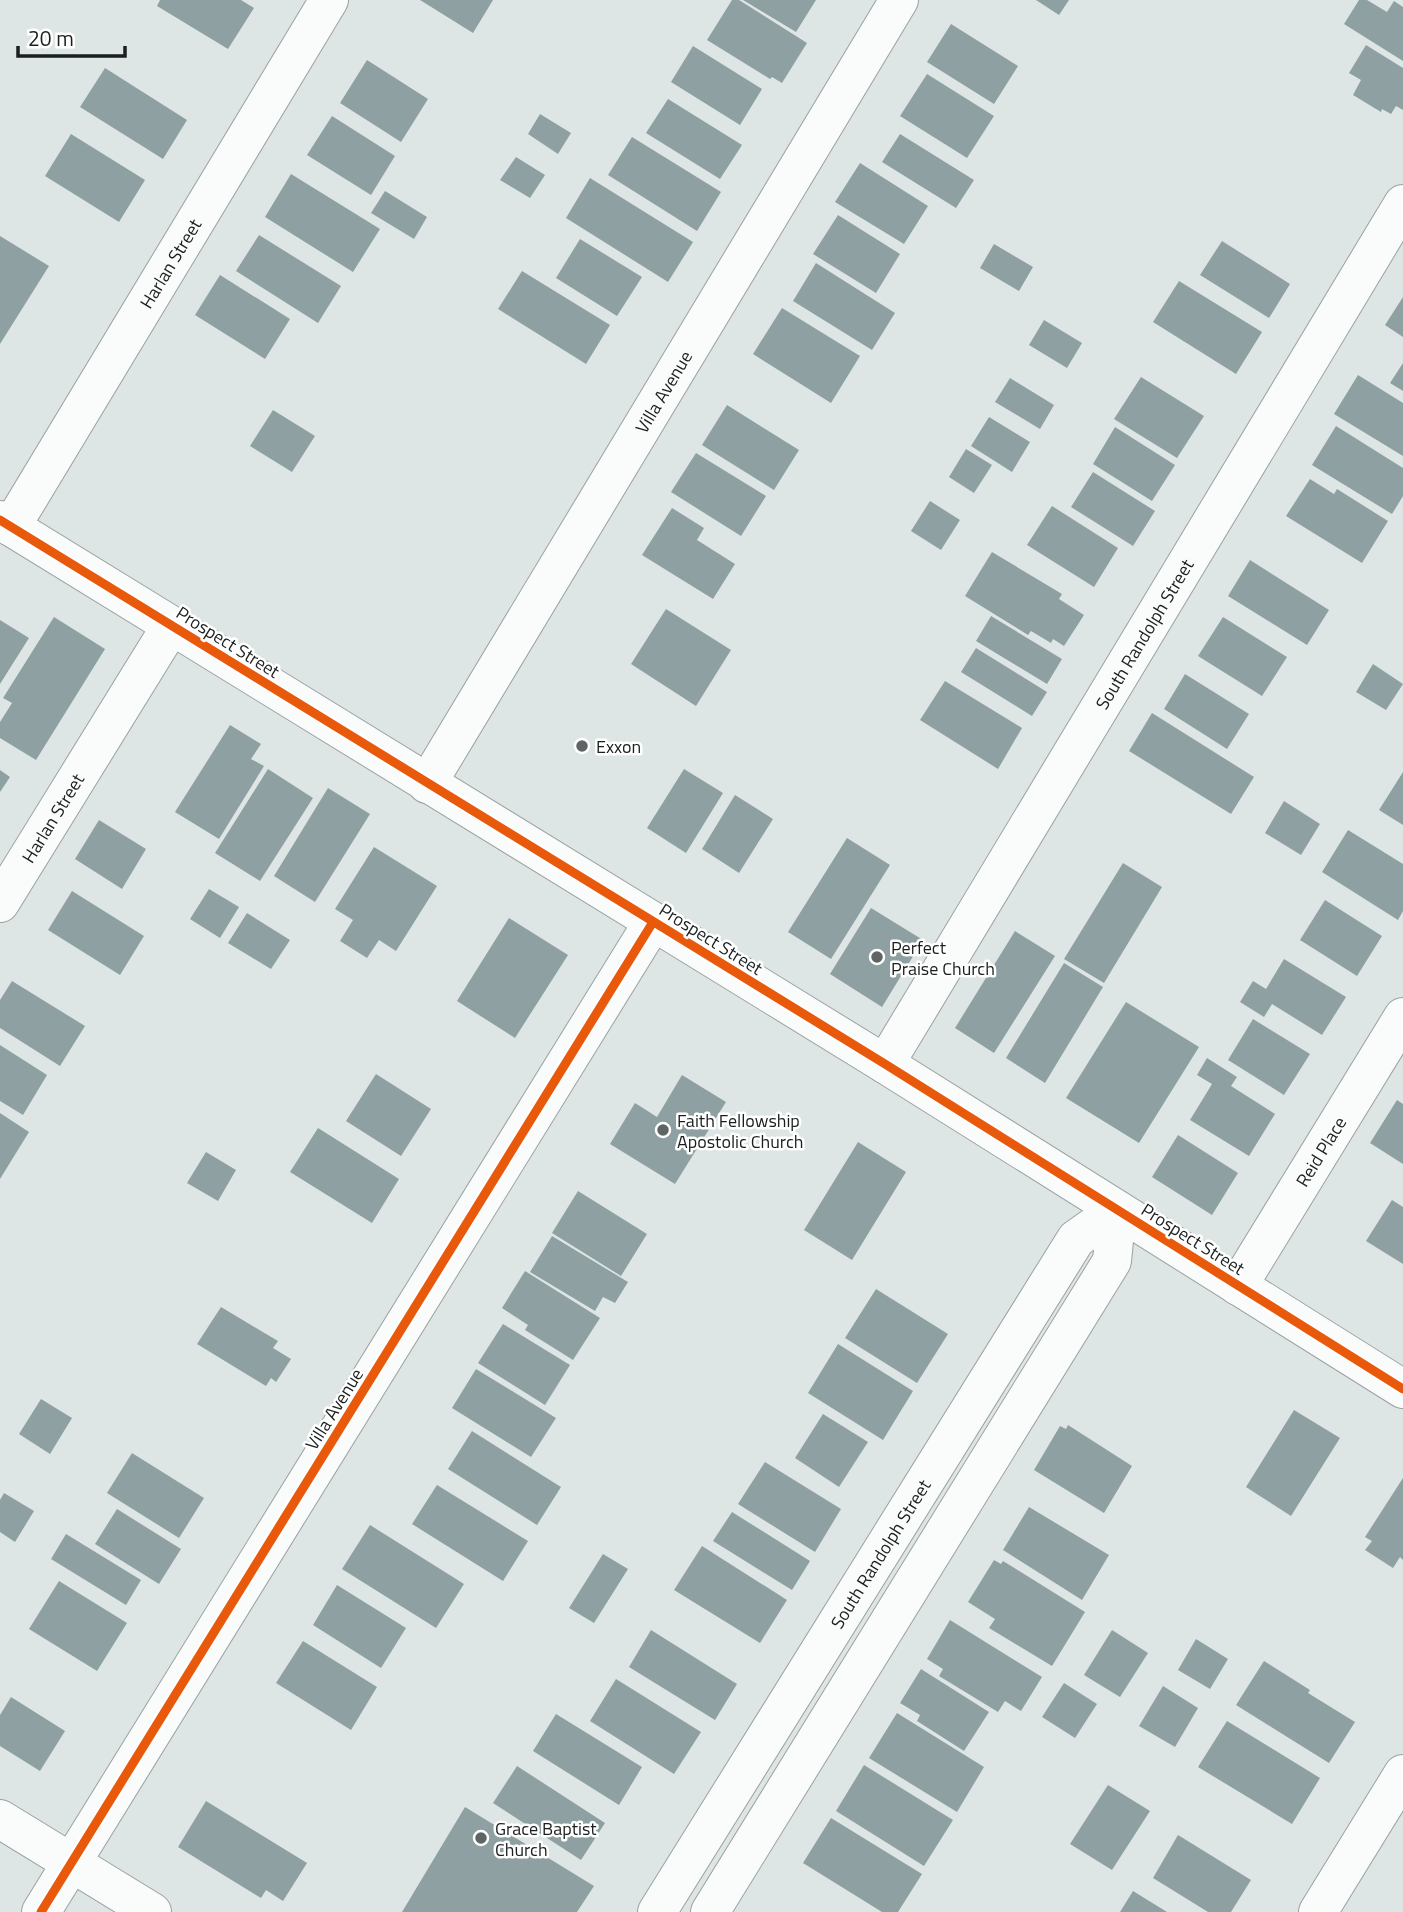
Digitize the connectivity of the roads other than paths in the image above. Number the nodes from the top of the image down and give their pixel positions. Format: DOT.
graph roads {
  1 [pos="329,0"];
  2 [pos="899,0"];
  3 [pos="1403,204"];
  4 [pos="5,524"];
  5 [pos="171,626"];
  6 [pos="427,783"];
  7 [pos="0,903"];
  8 [pos="653,922"];
  9 [pos="1403,1017"];
  10 [pos="885,1064"];
  11 [pos="1117,1210"];
  12 [pos="1238,1286"];
  13 [pos="1403,1390"];
  14 [pos="1403,1774"];
  15 [pos="0,1819"];
  16 [pos="72,1863"];
  17 [pos="41,1912"];
  18 [pos="152,1912"];
  19 [pos="657,1912"];
  20 [pos="710,1912"];
  21 [pos="1318,1912"];
  1 -- 4 [label="street, Harlan Street"];
  2 -- 6 [label="street, Villa Avenue"];
  3 -- 10 [label="street, South Randolph Street"];
  4 -- 5 [label="street, Prospect Street"];
  5 -- 6 [label="street, Prospect Street"];
  5 -- 7 [label="street, Harlan Street"];
  6 -- 8 [label="street, Prospect Street"];
  8 -- 10 [label="street, Prospect Street"];
  8 -- 16 [label="street, Villa Avenue"];
  9 -- 12 [label="street, Reid Place"];
  10 -- 11 [label="street, Prospect Street"];
  11 -- 12 [label="street, Prospect Street"];
  11 -- 19 [label="street, South Randolph Street"];
  11 -- 20 [label="street"];
  12 -- 13 [label="street, Prospect Street"];
  14 -- 21 [label="street"];
  15 -- 16 [label="street"];
  16 -- 17 [label="street, Villa Avenue"];
  16 -- 18 [label="street"];
}
